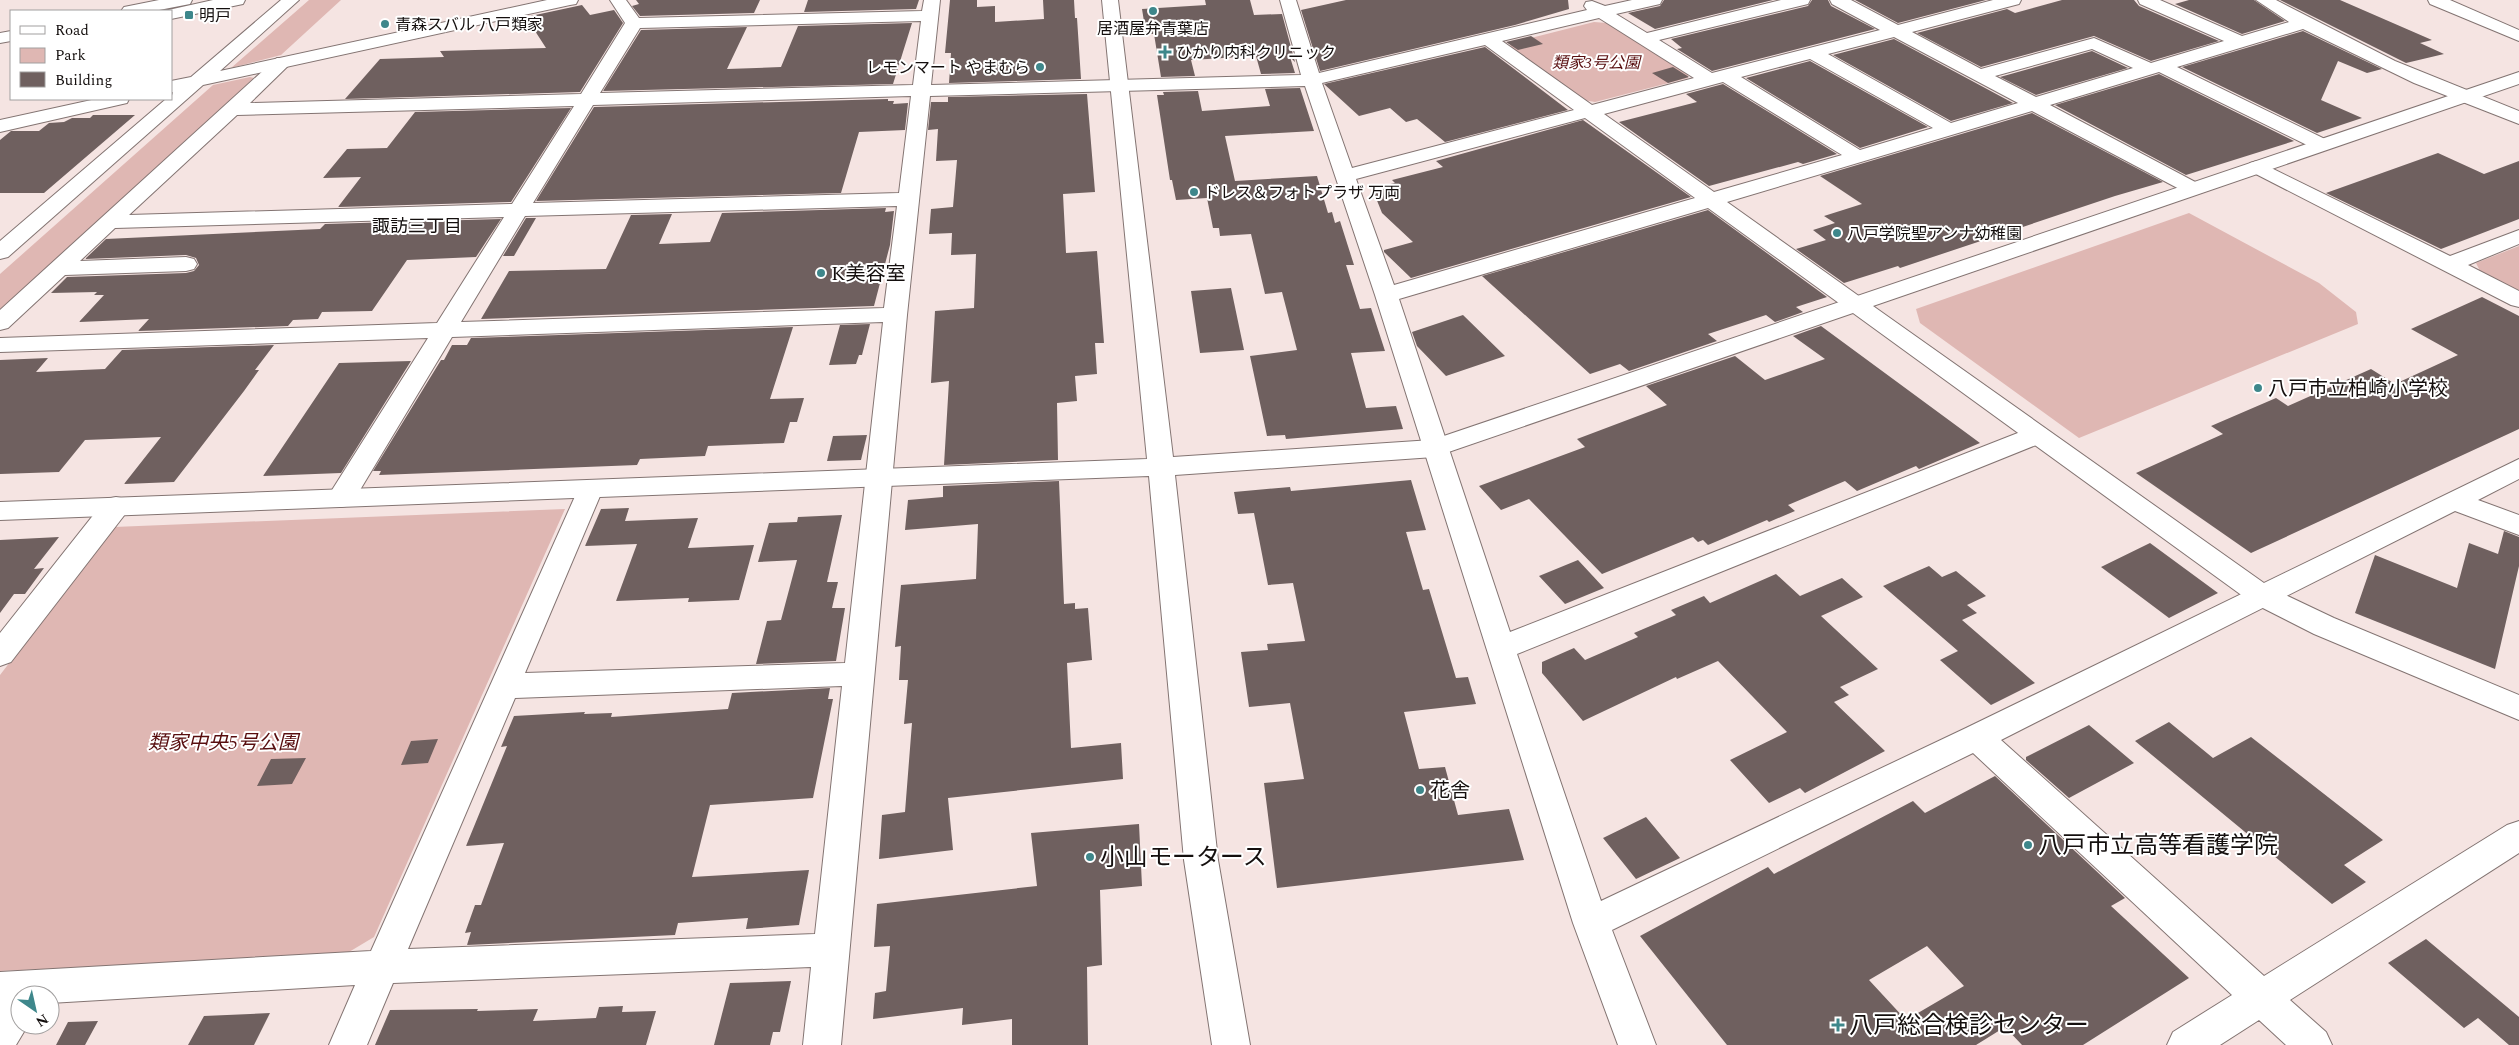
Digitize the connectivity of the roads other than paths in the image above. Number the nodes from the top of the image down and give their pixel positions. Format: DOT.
graph roads {
  1 [pos="184,0"];
  2 [pos="238,0"];
  3 [pos="292,0"];
  4 [pos="570,0"];
  5 [pos="618,0"];
  6 [pos="1110,0"];
  7 [pos="1288,0"];
  8 [pos="1583,0"];
  9 [pos="1654,0"];
  10 [pos="1802,0"];
  11 [pos="1838,0"];
  12 [pos="2013,0"];
  13 [pos="2146,0"];
  14 [pos="2264,0"];
  15 [pos="2436,0"];
  16 [pos="930,8"];
  17 [pos="135,10"];
  18 [pos="1602,12"];
  19 [pos="172,14"];
  20 [pos="634,23"];
  21 [pos="2303,23"];
  22 [pos="1896,31"];
  23 [pos="2519,36"];
  24 [pos="1488,39"];
  25 [pos="1644,39"];
  26 [pos="2241,42"];
  27 [pos="1813,53"];
  28 [pos="283,62"];
  29 [pos="2155,68"];
  30 [pos="1978,75"];
  31 [pos="1718,78"];
  32 [pos="2519,78"];
  33 [pos="1312,80"];
  34 [pos="196,82"];
  35 [pos="1119,86"];
  36 [pos="172,87"];
  37 [pos="921,90"];
  38 [pos="2463,97"];
  39 [pos="586,99"];
  40 [pos="116,100"];
  41 [pos="2032,104"];
  42 [pos="234,108"];
  43 [pos="1587,112"];
  44 [pos="2519,118"];
  45 [pos="0,126"];
  46 [pos="1948,129"];
  47 [pos="2322,145"];
  48 [pos="1858,157"];
  49 [pos="2257,167"];
  50 [pos="1344,176"];
  51 [pos="2192,188"];
  52 [pos="908,199"];
  53 [pos="1710,199"];
  54 [pos="516,211"];
  55 [pos="108,222"];
  56 [pos="2519,236"];
  57 [pos="0,252"];
  58 [pos="186,264"];
  59 [pos="2449,265"];
  60 [pos="58,269"];
  61 [pos="1386,295"];
  62 [pos="2519,300"];
  63 [pos="1855,304"];
  64 [pos="895,315"];
  65 [pos="0,323"];
  66 [pos="444,330"];
  67 [pos="0,345"];
  68 [pos="2037,435"];
  69 [pos="1434,448"];
  70 [pos="1161,467"];
  71 [pos="2519,468"];
  72 [pos="880,477"];
  73 [pos="590,489"];
  74 [pos="341,498"];
  75 [pos="2454,500"];
  76 [pos="116,506"];
  77 [pos="0,511"];
  78 [pos="2519,525"];
  79 [pos="2261,595"];
  80 [pos="1501,648"];
  81 [pos="0,654"];
  82 [pos="860,674"];
  83 [pos="505,686"];
  84 [pos="2519,708"];
  85 [pos="1977,737"];
  86 [pos="2519,835"];
  87 [pos="1591,923"];
  88 [pos="830,950"];
  89 [pos="381,967"];
  90 [pos="60,991"];
  91 [pos="2262,999"];
  92 [pos="10,1014"];
  93 [pos="0,1036"];
  94 [pos="348,1045"];
  95 [pos="822,1045"];
  96 [pos="1231,1045"];
  97 [pos="1637,1045"];
  98 [pos="2186,1045"];
  99 [pos="2313,1045"];
  1 -- 17 [label="main road"];
  2 -- 19 [label="main road"];
  3 -- 34 [label="main road"];
  4 -- 28 [label="main road"];
  5 -- 20 [label="main road"];
  6 -- 35 [label="main road"];
  7 -- 33 [label="main road"];
  8 -- 18 [label="main road"];
  9 -- 18 [label="main road"];
  10 -- 25 [label="main road"];
  11 -- 22 [label="main road"];
  12 -- 22 [label="main road"];
  13 -- 26 [label="main road"];
  14 -- 21 [label="main road"];
  15 -- 23 [label="main road"];
  16 -- 20 [label="main road"];
  16 -- 37 [label="main road"];
  18 -- 24 [label="main road"];
  18 -- 25 [label="main road"];
  20 -- 39 [label="main road"];
  21 -- 26 [label="main road"];
  21 -- 38 [label="main road"];
  22 -- 27 [label="main road"];
  22 -- 30 [label="main road"];
  24 -- 33 [label="main road"];
  24 -- 43 [label="main road"];
  25 -- 31 [label="main road"];
  26 -- 29 [label="main road"];
  27 -- 31 [label="main road"];
  27 -- 46 [label="main road"];
  28 -- 34 [label="main road"];
  28 -- 42 [label="main road"];
  29 -- 30 [label="main road"];
  29 -- 41 [label="main road"];
  29 -- 47 [label="main road"];
  30 -- 41 [label="main road"];
  31 -- 43 [label="main road"];
  31 -- 48 [label="main road"];
  32 -- 38 [label="main road"];
  33 -- 35 [label="main road"];
  33 -- 50 [label="main road"];
  34 -- 36 [label="main road"];
  34 -- 57 [label="main road"];
  35 -- 37 [label="main road"];
  35 -- 70 [label="main road"];
  37 -- 39 [label="main road"];
  37 -- 52 [label="main road"];
  38 -- 44 [label="main road"];
  38 -- 47 [label="main road"];
  39 -- 42 [label="main road"];
  39 -- 54 [label="main road"];
  40 -- 45 [label="main road"];
  41 -- 46 [label="main road"];
  41 -- 51 [label="main road"];
  42 -- 55 [label="main road"];
  43 -- 50 [label="main road"];
  43 -- 53 [label="main road"];
  46 -- 48 [label="main road"];
  47 -- 49 [label="main road"];
  48 -- 53 [label="main road"];
  49 -- 51 [label="main road"];
  49 -- 59 [label="main road"];
  50 -- 61 [label="main road"];
  51 -- 63 [label="main road"];
  52 -- 54 [label="main road"];
  52 -- 64 [label="main road"];
  53 -- 61 [label="main road"];
  53 -- 63 [label="main road"];
  54 -- 55 [label="main road"];
  54 -- 66 [label="main road"];
  55 -- 60 [label="main road"];
  56 -- 59 [label="main road"];
  58 -- 60 [label="main road"];
  59 -- 62 [label="main road"];
  60 -- 65 [label="main road"];
  61 -- 69 [label="main road"];
  63 -- 68 [label="main road"];
  63 -- 69 [label="main road"];
  64 -- 66 [label="main road"];
  64 -- 72 [label="main road"];
  66 -- 67 [label="main road"];
  66 -- 74 [label="main road"];
  68 -- 79 [label="main road"];
  68 -- 80 [label="main road"];
  69 -- 70 [label="main road"];
  69 -- 80 [label="main road"];
  70 -- 72 [label="main road"];
  70 -- 96 [label="main road"];
  71 -- 75 [label="main road"];
  72 -- 73 [label="main road"];
  72 -- 82 [label="main road"];
  73 -- 74 [label="main road"];
  73 -- 83 [label="main road"];
  74 -- 76 [label="main road"];
  75 -- 78 [label="main road"];
  75 -- 79 [label="main road"];
  76 -- 77 [label="main road"];
  76 -- 81 [label="main road"];
  79 -- 84 [label="main road"];
  79 -- 85 [label="main road"];
  80 -- 87 [label="main road"];
  82 -- 83 [label="main road"];
  82 -- 88 [label="main road"];
  83 -- 89 [label="main road"];
  85 -- 87 [label="main road"];
  85 -- 91 [label="main road"];
  86 -- 91 [label="main road"];
  87 -- 97 [label="main road"];
  88 -- 89 [label="main road"];
  88 -- 95 [label="main road"];
  89 -- 90 [label="main road"];
  89 -- 94 [label="main road"];
  91 -- 98 [label="main road"];
  91 -- 99 [label="main road"];
  92 -- 93 [label="main road"];
}
